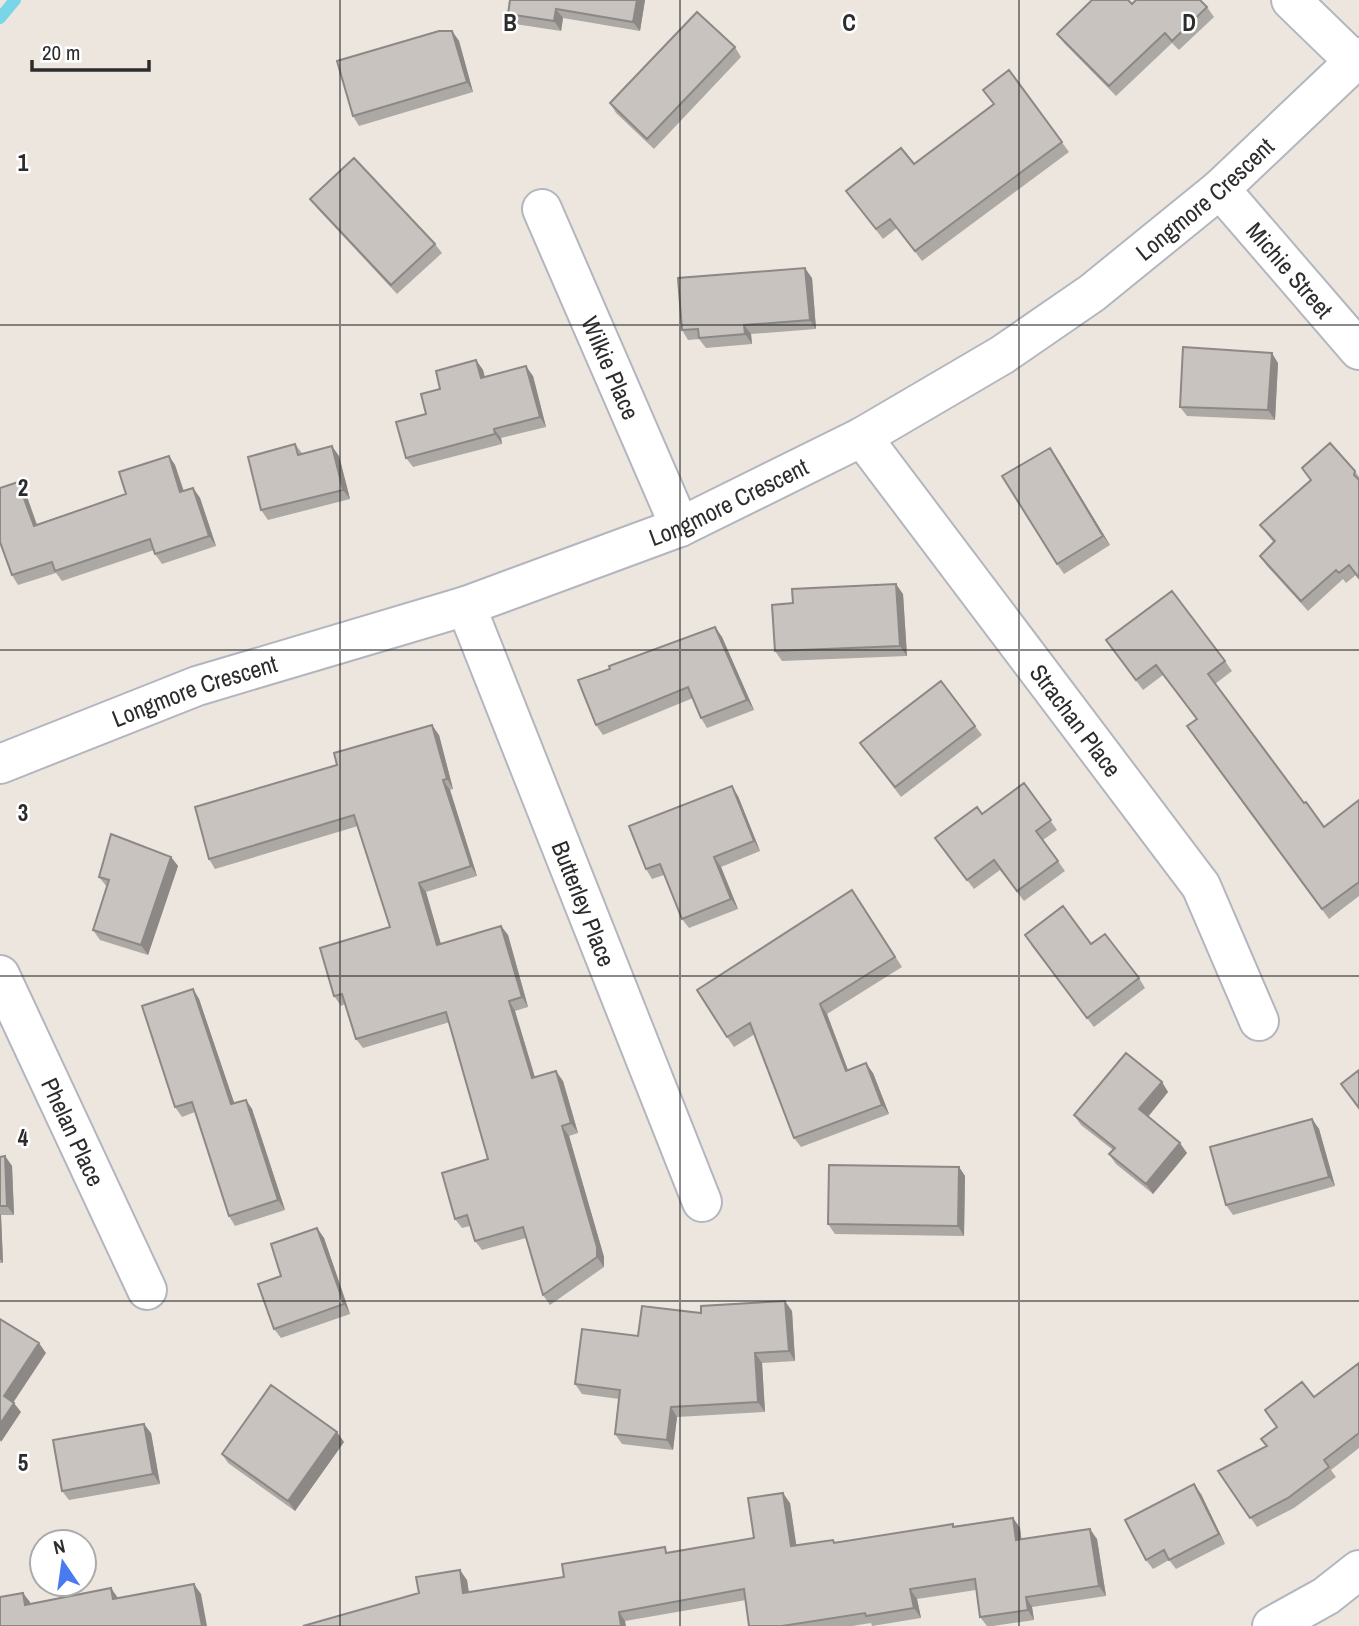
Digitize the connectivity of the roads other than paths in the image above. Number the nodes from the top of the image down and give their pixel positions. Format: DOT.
graph roads {
  1 [pos="1291,0"];
  2 [pos="1357,59"];
  3 [pos="1220,189"];
  4 [pos="542,209"];
  5 [pos="1359,350"];
  6 [pos="862,437"];
  7 [pos="680,527"];
  8 [pos="466,606"];
  9 [pos="0,764"];
  10 [pos="0,975"];
  11 [pos="1259,1021"];
  12 [pos="702,1202"];
  13 [pos="146,1290"];
  14 [pos="1359,1570"];
  15 [pos="1272,1626"];
  1 -- 2 [label="street"];
  2 -- 3 [label="street, Longmore Crescent"];
  3 -- 5 [label="street, Michie Street"];
  3 -- 6 [label="street, Longmore Crescent"];
  4 -- 7 [label="street, Wilkie Place"];
  6 -- 7 [label="street, Longmore Crescent"];
  6 -- 11 [label="street, Strachan Place"];
  7 -- 8 [label="street, Longmore Crescent"];
  8 -- 9 [label="street, Longmore Crescent"];
  8 -- 12 [label="street, Butterley Place"];
  10 -- 13 [label="street, Phelan Place"];
  14 -- 15 [label="street"];
}
